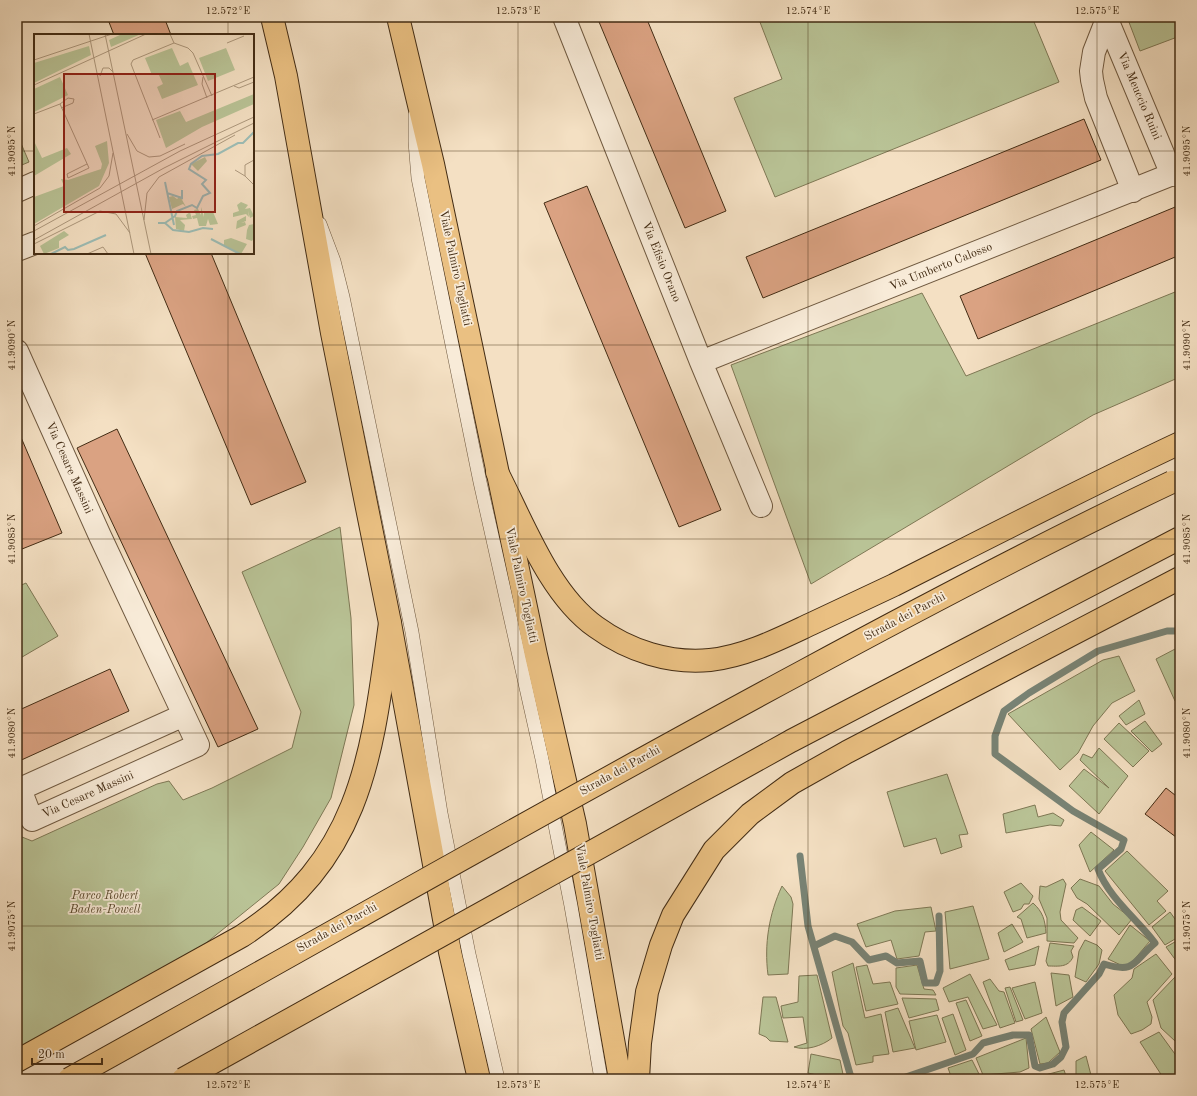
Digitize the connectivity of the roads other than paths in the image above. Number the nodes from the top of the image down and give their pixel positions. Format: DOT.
graph roads {
  1 [pos="272,17"];
  2 [pos="284,17"];
  3 [pos="398,17"];
  4 [pos="564,17"];
  5 [pos="1106,18"];
  6 [pos="286,76"];
  7 [pos="415,93"];
  8 [pos="1176,173"];
  9 [pos="34,183"];
  10 [pos="17,191"];
  11 [pos="307,191"];
  12 [pos="1133,191"];
  13 [pos="34,243"];
  14 [pos="17,250"];
  15 [pos="17,351"];
  16 [pos="701,362"];
  17 [pos="1180,442"];
  18 [pos="497,472"];
  19 [pos="1176,480"];
  20 [pos="761,506"];
  21 [pos="1180,538"];
  22 [pos="1180,578"];
  23 [pos="390,623"];
  24 [pos="184,716"];
  25 [pos="17,1061"];
  26 [pos="69,1079"];
  27 [pos="183,1079"];
  28 [pos="480,1079"];
  29 [pos="498,1079"];
  30 [pos="601,1079"];
  31 [pos="620,1079"];
  32 [pos="638,1079"];
  1 -- 6 [label="main road"];
  2 -- 6 [label="main road"];
  3 -- 7 [label="main road, Viale Palmiro Togliatti"];
  4 -- 16 [label="street, Via Efisio Orano"];
  5 -- 8 [label="street, Via Meuccio Ruini"];
  5 -- 12 [label="street"];
  6 -- 11 [label="main road"];
  7 -- 18 [label="main road, Viale Palmiro Togliatti"];
  7 -- 30 [label="lane, Viale Palmiro Togliatti"];
  8 -- 12 [label="street, Via Umberto Calosso"];
  9 -- 10 [label="street"];
  11 -- 23 [label="main road"];
  11 -- 29 [label="lane"];
  12 -- 16 [label="street, Via Umberto Calosso"];
  13 -- 14 [label="street"];
  15 -- 24 [label="street, Via Cesare Massini"];
  16 -- 20 [label="street, Via Efisio Orano"];
  17 -- 18 [label="main road"];
  18 -- 31 [label="main road, Viale Palmiro Togliatti"];
  19 -- 26 [label="main road, Strada dei Parchi, bridge"];
  21 -- 27 [label="main road, bridge"];
  22 -- 32 [label="main road"];
  23 -- 25 [label="main road"];
  23 -- 28 [label="main road"];
  24 -- 24 [label="street, Via Cesare Massini"];
}
